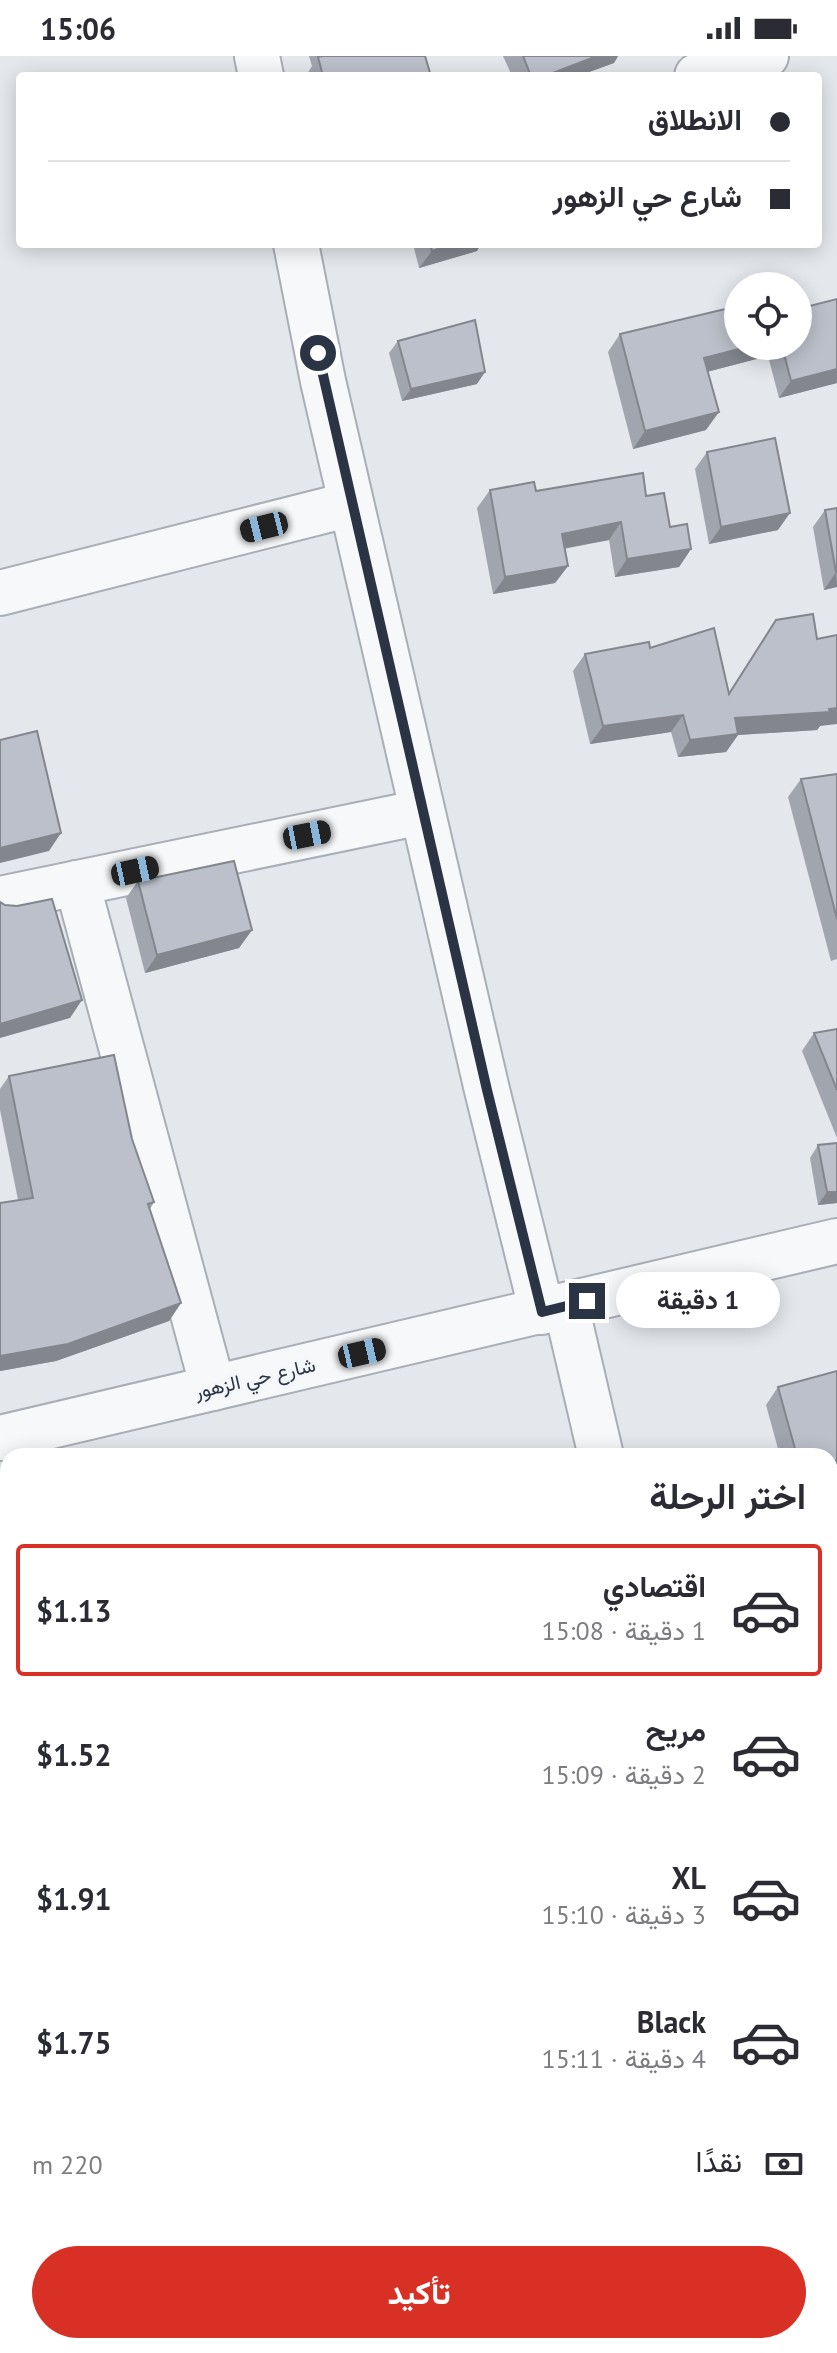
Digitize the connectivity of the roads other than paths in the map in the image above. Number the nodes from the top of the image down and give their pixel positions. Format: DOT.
graph roads {
  1 [pos="766,56"];
  2 [pos="711,72"];
  3 [pos="297,248"];
  4 [pos="351,504"];
  5 [pos="0,593"];
  6 [pos="422,812"];
  7 [pos="77,883"];
  8 [pos="0,899"];
  9 [pos="837,1241"];
  10 [pos="554,1309"];
  11 [pos="213,1388"];
  12 [pos="0,1438"];
  13 [pos="598,1448"];
  1 -- 2 [label="street"];
  3 -- 4 [label="street"];
  4 -- 5 [label="street"];
  4 -- 6 [label="street"];
  6 -- 7 [label="street"];
  6 -- 10 [label="street"];
  7 -- 8 [label="street"];
  7 -- 11 [label="street"];
  9 -- 10 [label="street, شارع حي الزهور"];
  10 -- 11 [label="street, شارع حي الزهور"];
  10 -- 13 [label="street"];
  11 -- 12 [label="street, شارع حي الزهور"];
}
